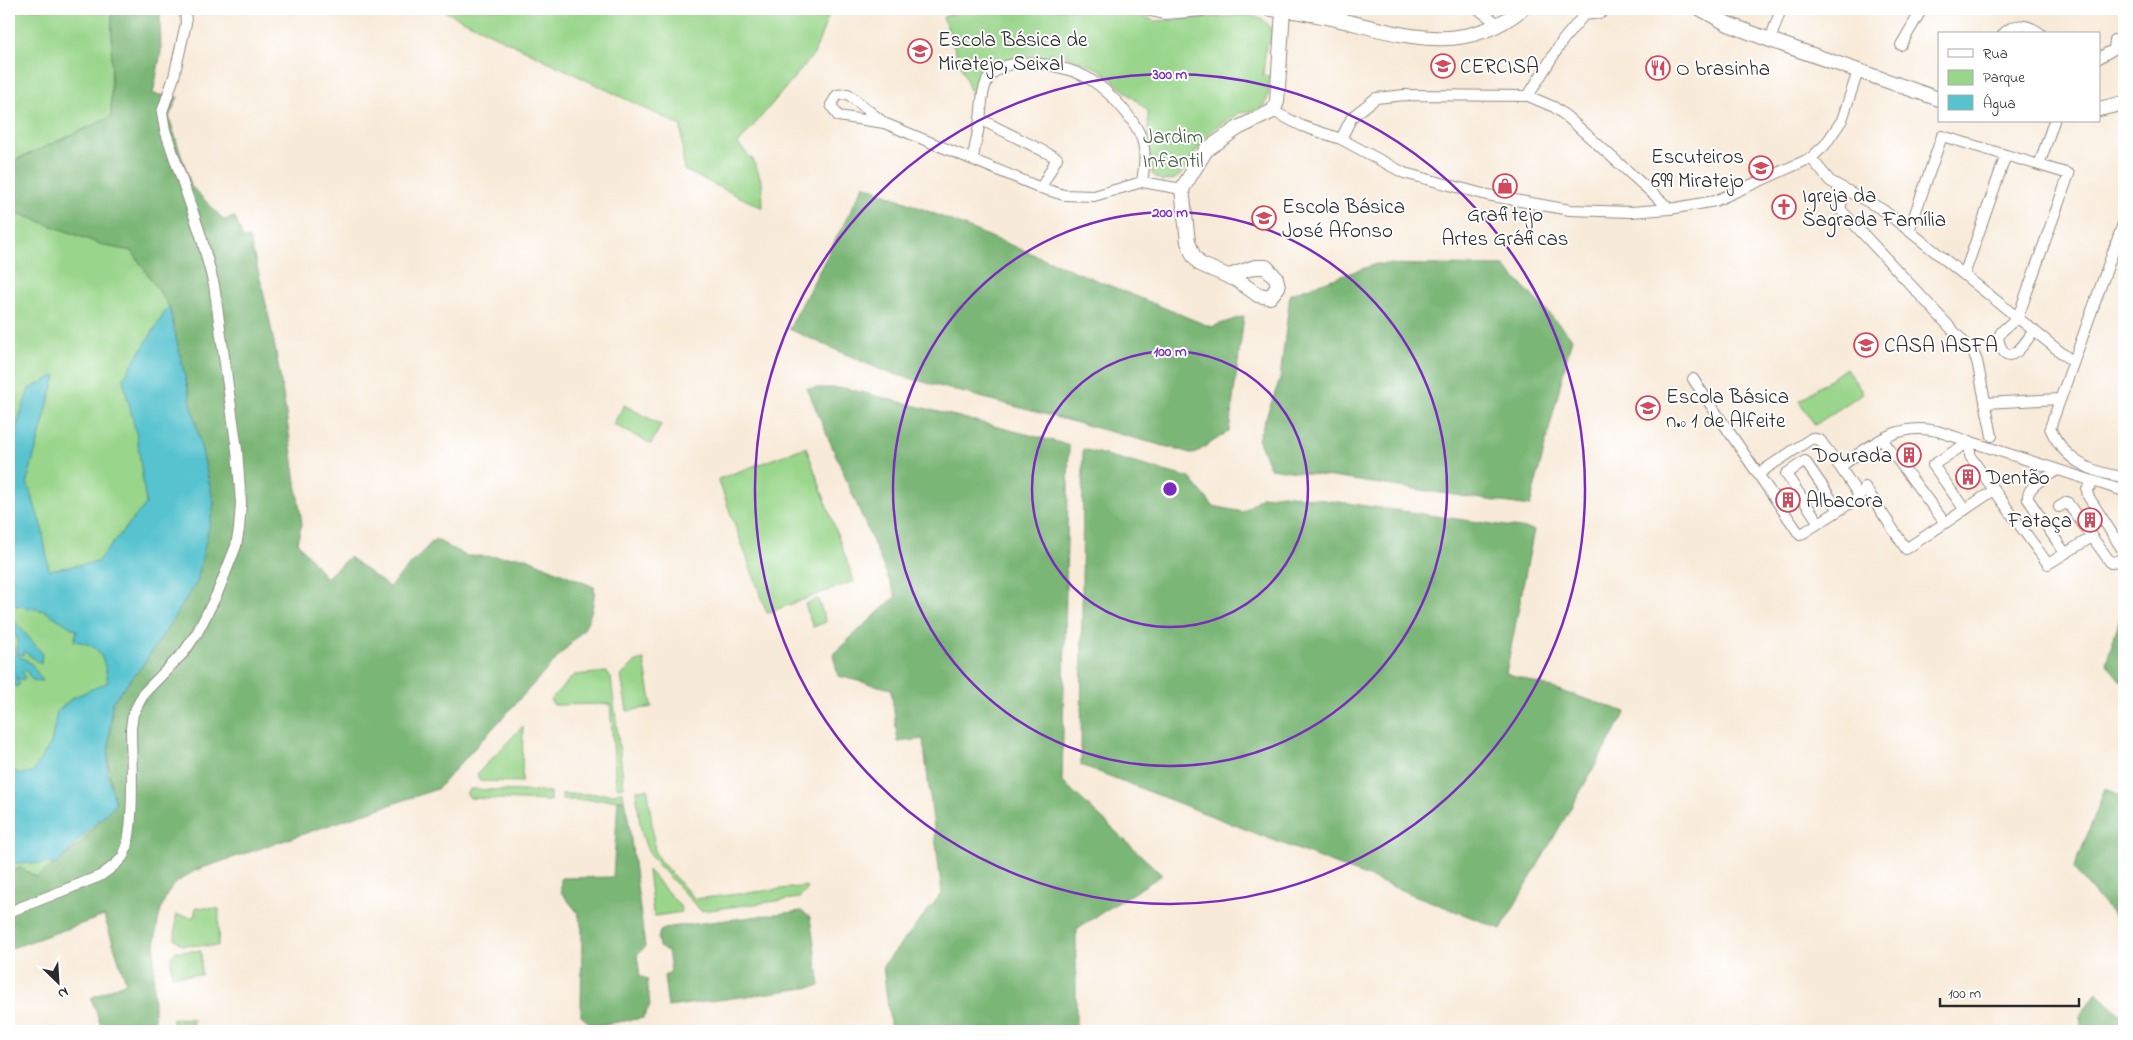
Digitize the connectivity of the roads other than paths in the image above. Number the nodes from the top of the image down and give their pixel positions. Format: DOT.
graph roads {
  1 [pos="185,9"];
  2 [pos="1151,9"];
  3 [pos="1201,9"];
  4 [pos="1276,9"];
  5 [pos="1478,9"];
  6 [pos="1522,9"];
  7 [pos="1600,9"];
  8 [pos="1701,9"];
  9 [pos="1780,9"];
  10 [pos="1922,9"];
  11 [pos="1589,11"];
  12 [pos="1498,24"];
  13 [pos="2005,32"];
  14 [pos="2036,32"];
  15 [pos="1770,40"];
  16 [pos="2115,40"];
  17 [pos="1901,45"];
  18 [pos="2100,57"];
  19 [pos="1858,72"];
  20 [pos="1528,96"];
  21 [pos="1938,99"];
  22 [pos="2124,105"];
  23 [pos="2101,107"];
  24 [pos="1274,111"];
  25 [pos="980,119"];
  26 [pos="2054,122"];
  27 [pos="884,123"];
  28 [pos="1341,139"];
  29 [pos="2006,155"];
  30 [pos="972,158"];
  31 [pos="1808,160"];
  32 [pos="2039,165"];
  33 [pos="1142,182"];
  34 [pos="1837,185"];
  35 [pos="1041,188"];
  36 [pos="1182,189"];
  37 [pos="1670,210"];
  38 [pos="2124,221"];
  39 [pos="1909,231"];
  40 [pos="1964,274"];
  41 [pos="1229,276"];
  42 [pos="2018,317"];
  43 [pos="2034,330"];
  44 [pos="2073,362"];
  45 [pos="1693,379"];
  46 [pos="2060,399"];
  47 [pos="1985,403"];
  48 [pos="1992,436"];
  49 [pos="1882,438"];
  50 [pos="1970,441"];
  51 [pos="1840,467"];
  52 [pos="2057,470"];
  53 [pos="1758,474"];
  54 [pos="2124,476"];
  55 [pos="2094,482"];
  56 [pos="1865,488"];
  57 [pos="1994,490"];
  58 [pos="2124,491"];
  59 [pos="2059,507"];
  60 [pos="1839,510"];
  61 [pos="1964,510"];
  62 [pos="1819,523"];
  63 [pos="1945,523"];
  64 [pos="2092,537"];
  65 [pos="2124,552"];
  66 [pos="2065,553"];
  67 [pos="2124,558"];
  68 [pos="9,912"];
  1 -- 68 [label="street"];
  2 -- 3 [label="main road"];
  4 -- 12 [label="main road"];
  4 -- 24 [label="main road"];
  5 -- 12 [label="street"];
  6 -- 12 [label="main road"];
  7 -- 11 [label="street"];
  8 -- 15 [label="main road"];
  9 -- 15 [label="street"];
  10 -- 17 [label="street"];
  11 -- 20 [label="street"];
  13 -- 14 [label="street"];
  15 -- 19 [label="main road"];
  16 -- 18 [label="street"];
  19 -- 21 [label="main road"];
  19 -- 31 [label="street"];
  20 -- 28 [label="street"];
  20 -- 37 [label="street"];
  22 -- 23 [label="main road"];
  24 -- 28 [label="street"];
  24 -- 36 [label="main road"];
  25 -- 30 [label="street"];
  25 -- 33 [label="street"];
  25 -- 35 [label="street"];
  26 -- 32 [label="street"];
  27 -- 27 [label="street"];
  27 -- 30 [label="street"];
  28 -- 37 [label="street"];
  29 -- 32 [label="street"];
  29 -- 39 [label="street"];
  29 -- 40 [label="street"];
  30 -- 35 [label="street"];
  31 -- 34 [label="street"];
  31 -- 37 [label="street"];
  32 -- 42 [label="street"];
  33 -- 35 [label="street"];
  33 -- 36 [label="street"];
  34 -- 39 [label="street"];
  34 -- 47 [label="street"];
  36 -- 41 [label="main road"];
  38 -- 44 [label="street"];
  39 -- 40 [label="street"];
  40 -- 42 [label="street"];
  42 -- 43 [label="street"];
  42 -- 43 [label="street"];
  43 -- 44 [label="street"];
  44 -- 46 [label="street"];
  45 -- 53 [label="street"];
  46 -- 47 [label="street"];
  46 -- 54 [label="street"];
  47 -- 48 [label="street"];
  49 -- 50 [label="street"];
  49 -- 51 [label="street"];
  49 -- 63 [label="street"];
  50 -- 52 [label="street"];
  50 -- 57 [label="street"];
  50 -- 61 [label="street"];
  51 -- 53 [label="street"];
  51 -- 60 [label="street"];
  52 -- 55 [label="street"];
  52 -- 66 [label="street"];
  53 -- 62 [label="street"];
  55 -- 58 [label="street"];
  55 -- 65 [label="street"];
  56 -- 63 [label="street"];
  57 -- 61 [label="street"];
  57 -- 66 [label="street"];
  59 -- 64 [label="street"];
  60 -- 62 [label="street"];
  60 -- 62 [label="street"];
  61 -- 63 [label="street"];
  64 -- 66 [label="street"];
  64 -- 67 [label="street"];
}
